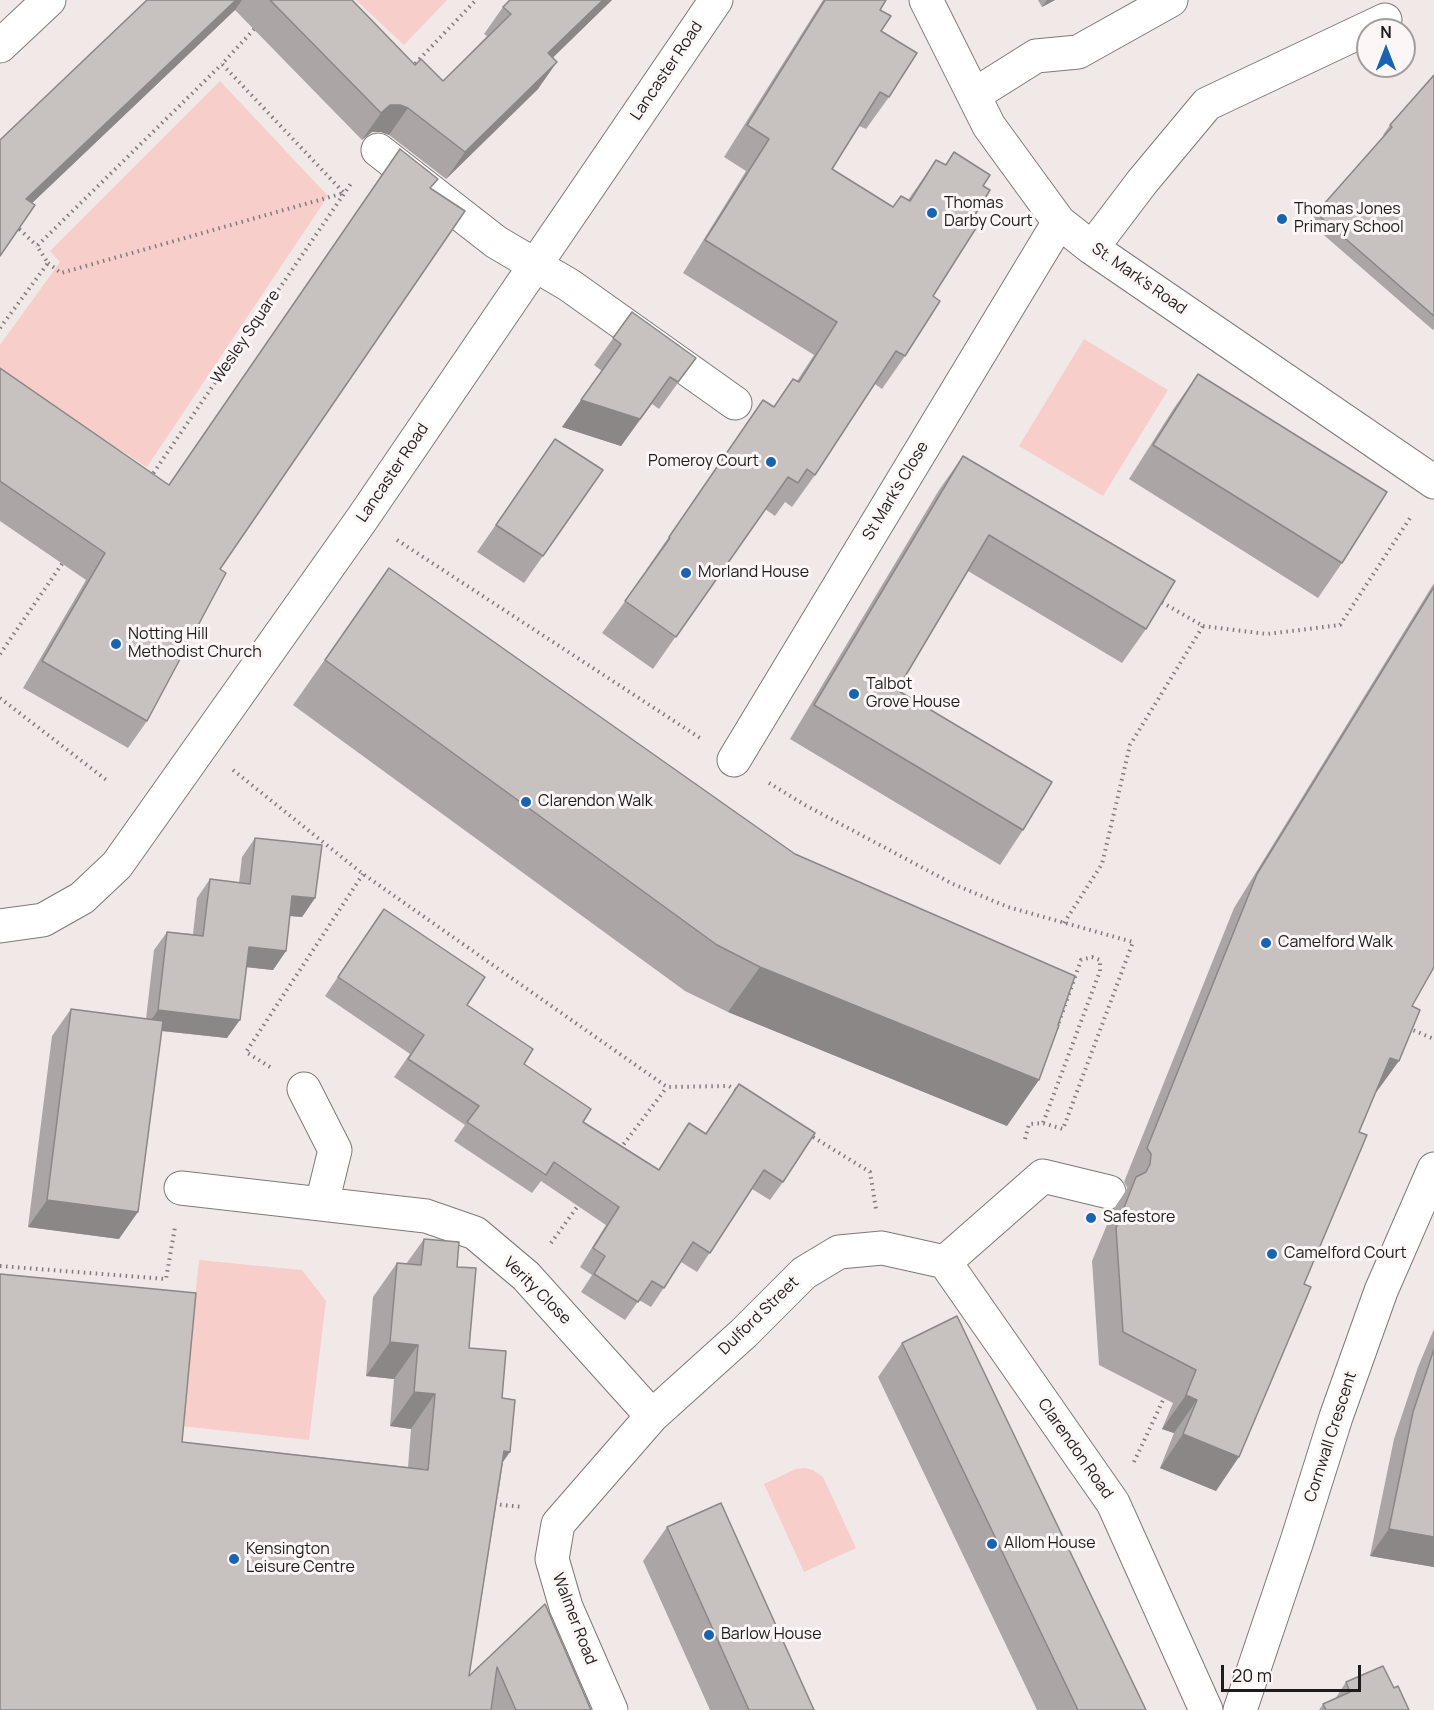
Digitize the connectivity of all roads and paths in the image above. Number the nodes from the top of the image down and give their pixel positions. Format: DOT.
graph roads {
  1 [pos="49,0"];
  2 [pos="476,0"];
  3 [pos="716,0"];
  4 [pos="926,0"];
  5 [pos="1171,0"];
  6 [pos="259,24"];
  7 [pos="1356,34"];
  8 [pos="0,46"];
  9 [pos="222,64"];
  10 [pos="407,73"];
  11 [pos="974,95"];
  12 [pos="378,150"];
  13 [pos="344,193"];
  14 [pos="8,217"];
  15 [pos="1059,222"];
  16 [pos="37,246"];
  17 [pos="1092,248"];
  18 [pos="48,263"];
  19 [pos="533,266"];
  20 [pos="0,328"];
  21 [pos="735,403"];
  22 [pos="1434,482"];
  23 [pos="146,484"];
  24 [pos="1415,510"];
  25 [pos="362,519"];
  26 [pos="70,552"];
  27 [pos="1151,596"];
  28 [pos="1203,626"];
  29 [pos="0,654"];
  30 [pos="0,698"];
  31 [pos="202,746"];
  32 [pos="734,760"];
  33 [pos="109,782"];
  34 [pos="363,874"];
  35 [pos="1064,923"];
  36 [pos="0,926"];
  37 [pos="1401,1025"];
  38 [pos="1055,1033"];
  39 [pos="1434,1040"];
  40 [pos="667,1087"];
  41 [pos="304,1089"];
  42 [pos="739,1092"];
  43 [pos="1043,1123"];
  44 [pos="800,1129"];
  45 [pos="1024,1145"];
  46 [pos="617,1153"];
  47 [pos="1434,1169"];
  48 [pos="181,1188"];
  49 [pos="1109,1192"];
  50 [pos="582,1200"];
  51 [pos="322,1203"];
  52 [pos="882,1248"];
  53 [pos="945,1262"];
  54 [pos="0,1266"];
  55 [pos="526,1276"];
  56 [pos="1169,1389"];
  57 [pos="652,1416"];
  58 [pos="485,1503"];
  59 [pos="1113,1503"];
  60 [pos="567,1513"];
  61 [pos="611,1710"];
  62 [pos="1206,1710"];
  63 [pos="1240,1710"];
  1 -- 8 [label="street"];
  2 -- 10 [label="path"];
  3 -- 19 [label="street, Lancaster Road"];
  4 -- 11 [label="street, St. Mark's Road"];
  5 -- 11 [label="street"];
  6 -- 9 [label="path"];
  7 -- 17 [label="street"];
  9 -- 13 [label="path"];
  9 -- 16 [label="path"];
  11 -- 15 [label="street, St. Mark's Road"];
  12 -- 13 [label="path, Wesley Square"];
  12 -- 19 [label="street"];
  13 -- 18 [label="path"];
  13 -- 23 [label="path, Wesley Square"];
  14 -- 16 [label="path"];
  15 -- 17 [label="street, St. Mark's Road"];
  15 -- 32 [label="street, St Mark's Close"];
  16 -- 18 [label="path"];
  17 -- 22 [label="street, St. Mark's Road"];
  18 -- 20 [label="path"];
  19 -- 21 [label="street"];
  19 -- 25 [label="street, Lancaster Road"];
  24 -- 28 [label="path"];
  25 -- 31 [label="street, Lancaster Road"];
  25 -- 32 [label="path"];
  26 -- 29 [label="path"];
  27 -- 28 [label="path"];
  28 -- 35 [label="path"];
  30 -- 33 [label="path"];
  31 -- 34 [label="path"];
  31 -- 36 [label="street, Lancaster Road"];
  32 -- 35 [label="path"];
  34 -- 40 [label="path"];
  34 -- 41 [label="path"];
  35 -- 43 [label="path"];
  37 -- 39 [label="path"];
  38 -- 43 [label="path"];
  40 -- 42 [label="path"];
  40 -- 46 [label="path"];
  41 -- 51 [label="street"];
  43 -- 45 [label="path"];
  44 -- 52 [label="path"];
  47 -- 63 [label="street, Cornwall Crescent"];
  48 -- 51 [label="street, Verity Close"];
  48 -- 54 [label="path"];
  49 -- 53 [label="street"];
  50 -- 55 [label="path"];
  51 -- 55 [label="street, Verity Close"];
  52 -- 53 [label="street"];
  52 -- 57 [label="street, Dulford Street"];
  53 -- 59 [label="street, Clarendon Road"];
  55 -- 57 [label="street, Verity Close"];
  56 -- 59 [label="path"];
  57 -- 60 [label="street, Walmer Road"];
  58 -- 60 [label="path"];
  59 -- 62 [label="street, Clarendon Road"];
  60 -- 61 [label="street, Walmer Road"];
}
